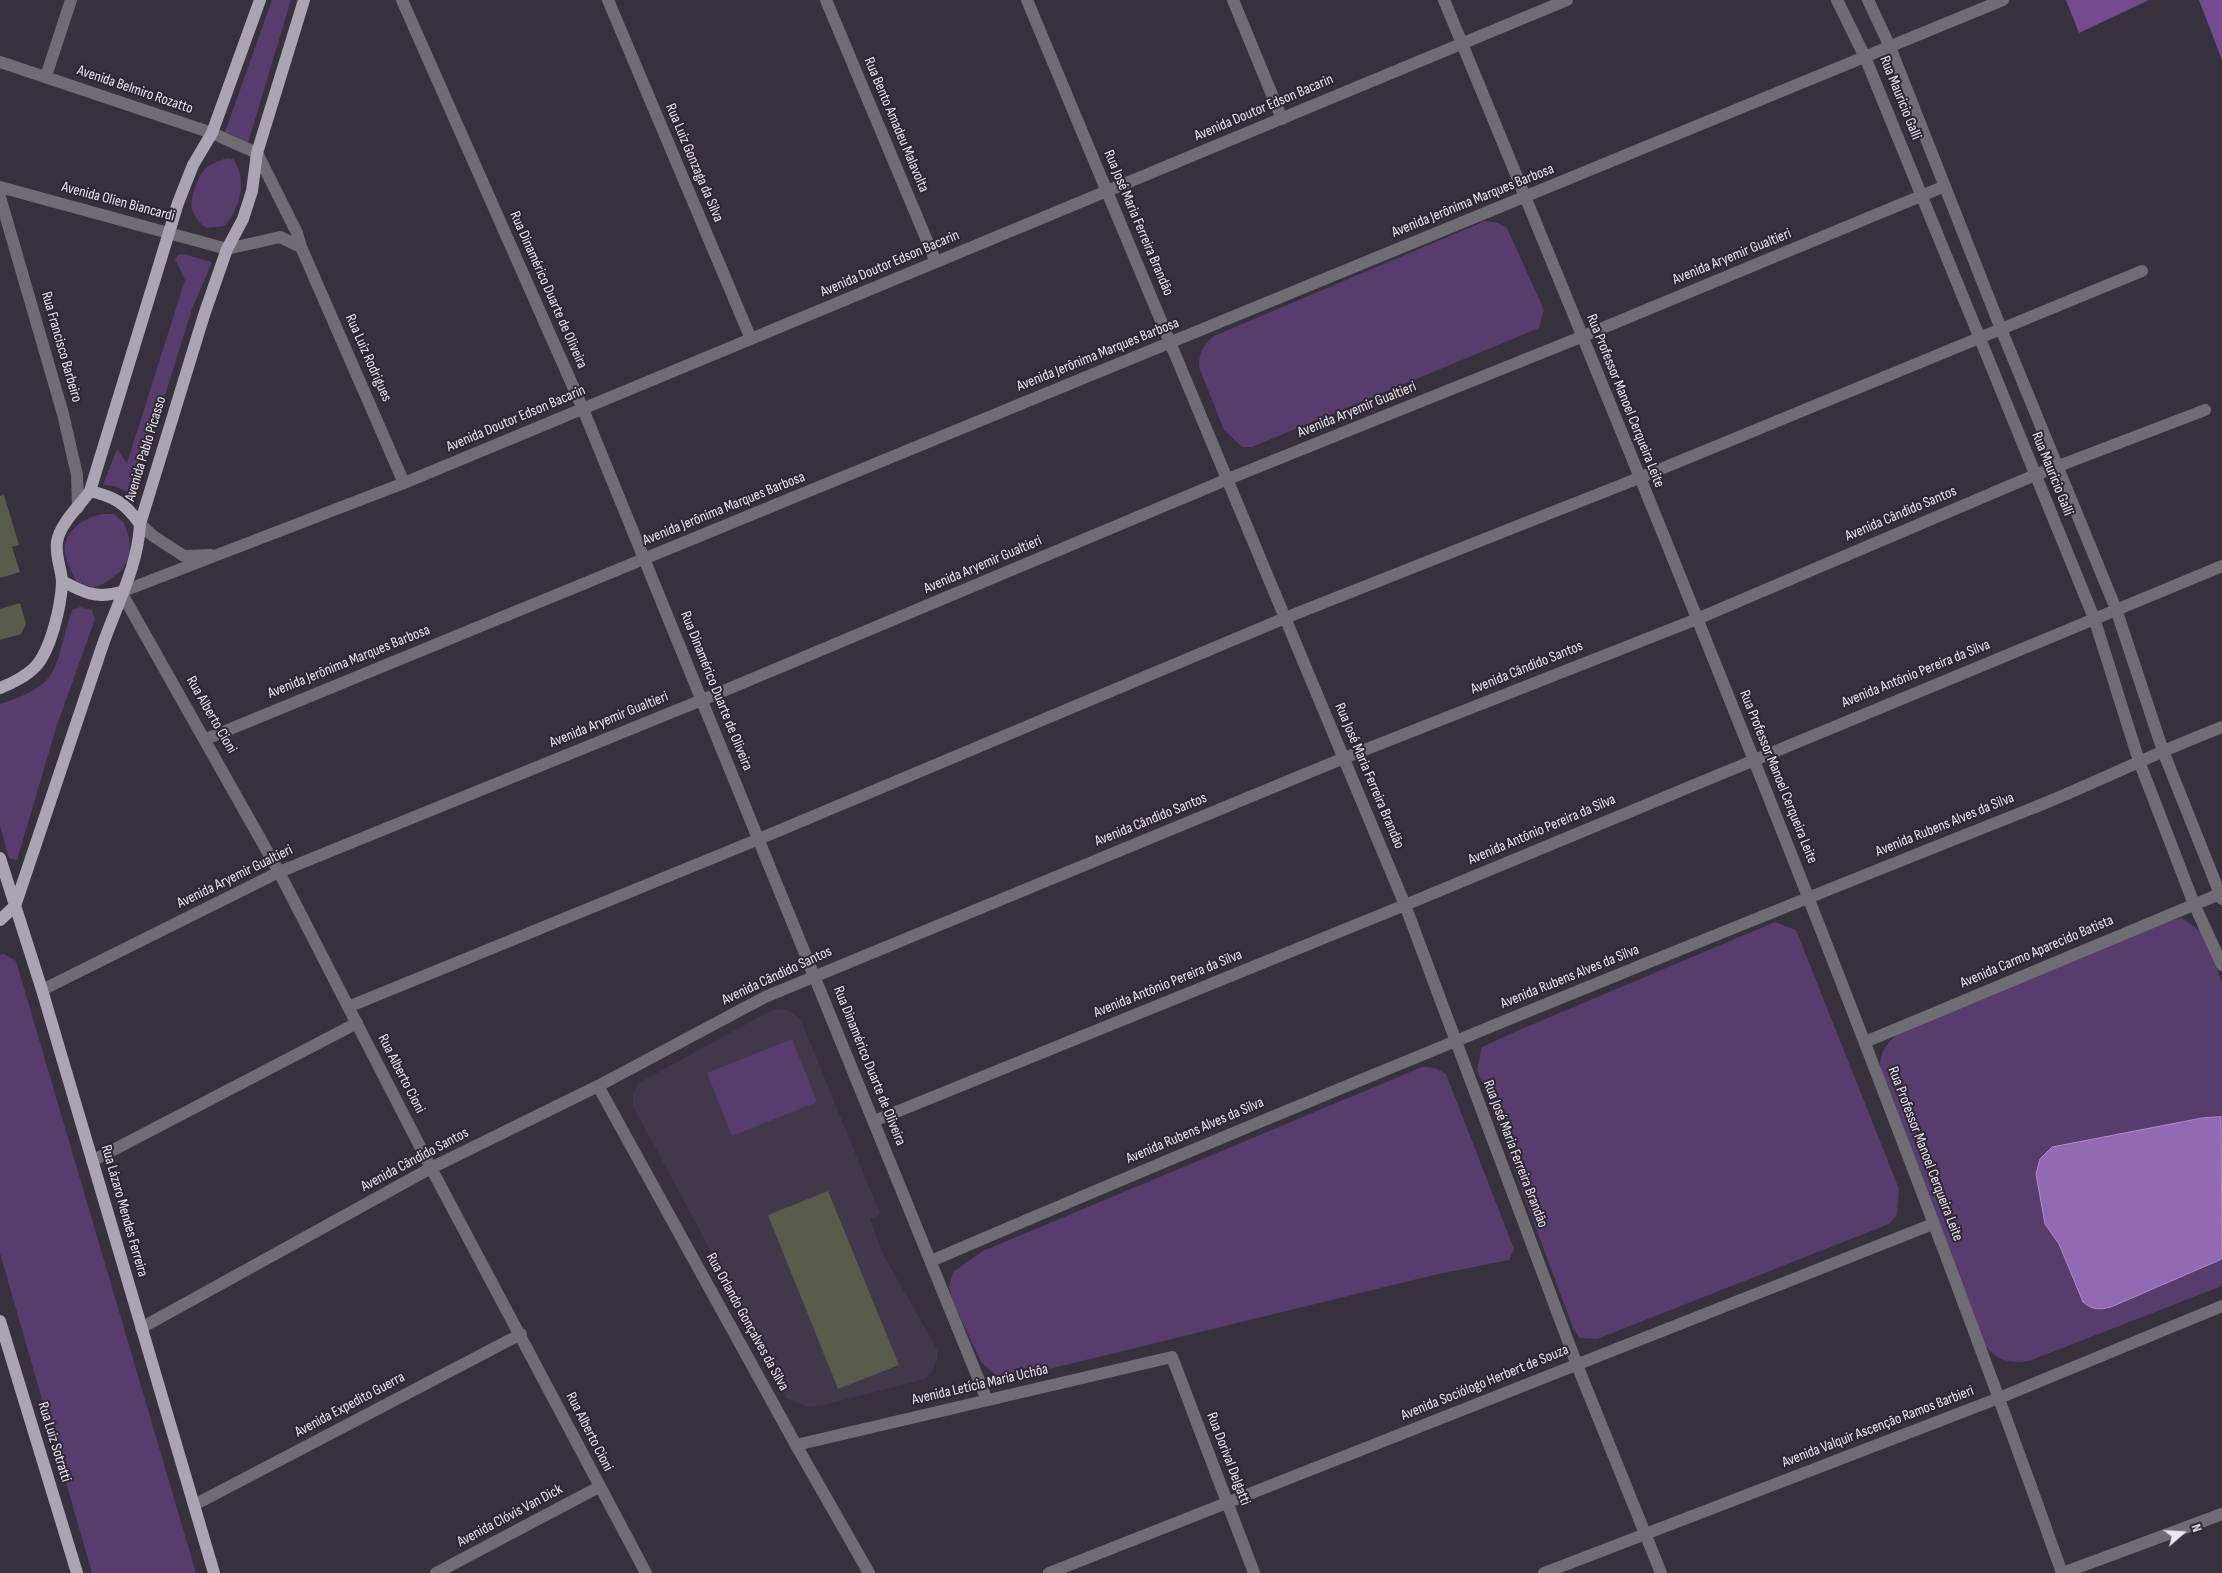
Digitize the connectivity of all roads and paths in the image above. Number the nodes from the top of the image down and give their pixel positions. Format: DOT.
graph roads {
  1 [pos="71,0"];
  2 [pos="260,0"];
  3 [pos="304,0"];
  4 [pos="402,0"];
  5 [pos="608,0"];
  6 [pos="826,0"];
  7 [pos="1027,0"];
  8 [pos="1233,0"];
  9 [pos="1444,0"];
  10 [pos="1567,0"];
  11 [pos="1837,0"];
  12 [pos="1868,0"];
  13 [pos="2003,0"];
  14 [pos="1462,44"];
  15 [pos="1890,47"];
  16 [pos="1866,57"];
  17 [pos="0,62"];
  18 [pos="46,76"];
  19 [pos="1282,119"];
  20 [pos="212,133"];
  21 [pos="257,154"];
  22 [pos="1945,186"];
  23 [pos="0,187"];
  24 [pos="1107,191"];
  25 [pos="1923,195"];
  26 [pos="0,197"];
  27 [pos="1524,197"];
  28 [pos="168,233"];
  29 [pos="301,247"];
  30 [pos="227,249"];
  31 [pos="936,262"];
  32 [pos="2142,271"];
  33 [pos="2001,329"];
  34 [pos="1582,337"];
  35 [pos="1978,338"];
  36 [pos="751,339"];
  37 [pos="1170,343"];
  38 [pos="583,409"];
  39 [pos="2205,410"];
  40 [pos="2058,466"];
  41 [pos="2035,475"];
  42 [pos="1639,478"];
  43 [pos="1228,480"];
  44 [pos="404,483"];
  45 [pos="90,491"];
  46 [pos="78,508"];
  47 [pos="140,524"];
  48 [pos="223,554"];
  49 [pos="644,559"];
  50 [pos="2222,566"];
  51 [pos="62,581"];
  52 [pos="121,592"];
  53 [pos="2116,609"];
  54 [pos="1285,618"];
  55 [pos="2094,618"];
  56 [pos="1697,619"];
  57 [pos="0,688"];
  58 [pos="702,700"];
  59 [pos="2222,727"];
  60 [pos="206,739"];
  61 [pos="2163,751"];
  62 [pos="1344,758"];
  63 [pos="1754,758"];
  64 [pos="2139,761"];
  65 [pos="759,839"];
  66 [pos="0,858"];
  67 [pos="279,872"];
  68 [pos="2221,895"];
  69 [pos="1808,897"];
  70 [pos="2194,904"];
  71 [pos="1405,905"];
  72 [pos="15,906"];
  73 [pos="0,920"];
  74 [pos="2222,965"];
  75 [pos="814,976"];
  76 [pos="42,990"];
  77 [pos="348,1007"];
  78 [pos="357,1023"];
  79 [pos="1456,1042"];
  80 [pos="1864,1042"];
  81 [pos="598,1086"];
  82 [pos="874,1121"];
  83 [pos="92,1161"];
  84 [pos="431,1168"];
  85 [pos="1934,1224"];
  86 [pos="931,1261"];
  87 [pos="2222,1306"];
  88 [pos="0,1321"];
  89 [pos="141,1328"];
  90 [pos="520,1334"];
  91 [pos="1172,1357"];
  92 [pos="1577,1365"];
  93 [pos="2000,1398"];
  94 [pos="987,1400"];
  95 [pos="796,1445"];
  96 [pos="599,1487"];
  97 [pos="1227,1503"];
  98 [pos="194,1505"];
  99 [pos="2222,1514"];
  100 [pos="1646,1535"];
  101 [pos="77,1573"];
  102 [pos="214,1573"];
  103 [pos="436,1573"];
  104 [pos="646,1573"];
  105 [pos="869,1573"];
  106 [pos="1049,1573"];
  107 [pos="1254,1573"];
  108 [pos="1544,1573"];
  109 [pos="1661,1573"];
  110 [pos="2063,1573"];
  1 -- 18 [label="street"];
  2 -- 20 [label="main road"];
  3 -- 21 [label="main road, Avenida Pablo Picasso"];
  4 -- 38 [label="street, Rua Dinamérico Duarte de Oliveira"];
  5 -- 36 [label="street, Rua Luiz Gonzaga da Silva"];
  6 -- 31 [label="street, Rua Bento Amadeu Malavolta"];
  7 -- 24 [label="street, Rua José Maria Ferreira Brandão"];
  8 -- 19 [label="street"];
  9 -- 14 [label="street, Rua Professor Manoel Cerqueira Leite"];
  10 -- 14 [label="street, Avenida Doutor Edson Bacarin"];
  11 -- 16 [label="street, Rua Mauricio Galli"];
  12 -- 15 [label="street, Rua Mauricio Galli"];
  13 -- 15 [label="street, Avenida Jerônima Marques Barbosa"];
  14 -- 19 [label="street, Avenida Doutor Edson Bacarin"];
  14 -- 27 [label="street, Rua Professor Manoel Cerqueira Leite"];
  15 -- 16 [label="street, Avenida Jerônima Marques Barbosa"];
  15 -- 22 [label="street, Rua Mauricio Galli"];
  16 -- 25 [label="street, Rua Mauricio Galli"];
  16 -- 27 [label="street, Avenida Jerônima Marques Barbosa"];
  17 -- 18 [label="street, Avenida Belmiro Rozatto"];
  18 -- 20 [label="street, Avenida Belmiro Rozatto"];
  19 -- 24 [label="street, Avenida Doutor Edson Bacarin"];
  20 -- 21 [label="street, Avenida Belmiro Rozatto"];
  20 -- 28 [label="main road"];
  21 -- 29 [label="street, Rua Luiz Rodrigues"];
  21 -- 30 [label="main road, Avenida Pablo Picasso"];
  22 -- 25 [label="street, Avenida Aryemir Gualtieri"];
  22 -- 33 [label="street, Rua Mauricio Galli"];
  23 -- 28 [label="street, Avenida Olien Biancardi"];
  24 -- 31 [label="street, Avenida Doutor Edson Bacarin"];
  24 -- 37 [label="street, Rua José Maria Ferreira Brandão"];
  25 -- 34 [label="street, Avenida Aryemir Gualtieri"];
  25 -- 35 [label="street, Rua Mauricio Galli"];
  26 -- 46 [label="street, Rua Francisco Barbeiro"];
  27 -- 34 [label="street, Rua Professor Manoel Cerqueira Leite"];
  27 -- 37 [label="street, Avenida Jerônima Marques Barbosa"];
  28 -- 30 [label="street, Avenida Olien Biancardi"];
  28 -- 45 [label="main road"];
  29 -- 30 [label="street"];
  29 -- 44 [label="street, Rua Luiz Rodrigues"];
  30 -- 47 [label="main road, Avenida Pablo Picasso"];
  31 -- 36 [label="street, Avenida Doutor Edson Bacarin"];
  32 -- 33 [label="street"];
  33 -- 35 [label="street"];
  33 -- 40 [label="street, Rua Mauricio Galli"];
  34 -- 42 [label="street, Rua Professor Manoel Cerqueira Leite"];
  34 -- 43 [label="street, Avenida Aryemir Gualtieri"];
  35 -- 41 [label="street, Rua Mauricio Galli"];
  35 -- 42 [label="street"];
  36 -- 38 [label="street, Avenida Doutor Edson Bacarin"];
  37 -- 43 [label="street, Rua José Maria Ferreira Brandão"];
  37 -- 49 [label="street, Avenida Jerônima Marques Barbosa"];
  38 -- 44 [label="street, Avenida Doutor Edson Bacarin"];
  38 -- 49 [label="street, Rua Dinamérico Duarte de Oliveira"];
  39 -- 40 [label="street, Avenida Cândido Santos"];
  40 -- 41 [label="street, Avenida Cândido Santos"];
  40 -- 53 [label="street, Rua Mauricio Galli"];
  41 -- 55 [label="street, Rua Mauricio Galli"];
  41 -- 56 [label="street, Avenida Cândido Santos"];
  42 -- 54 [label="street"];
  42 -- 56 [label="street, Rua Professor Manoel Cerqueira Leite"];
  43 -- 54 [label="street, Rua José Maria Ferreira Brandão"];
  43 -- 58 [label="street, Avenida Aryemir Gualtieri"];
  44 -- 48 [label="street, Avenida Doutor Edson Bacarin"];
  45 -- 46 [label="main road"];
  45 -- 47 [label="main road"];
  46 -- 51 [label="main road"];
  47 -- 48 [label="street, Avenida Doutor Edson Bacarin"];
  47 -- 52 [label="main road, Avenida Pablo Picasso"];
  48 -- 52 [label="street, Avenida Doutor Edson Bacarin"];
  49 -- 58 [label="street, Rua Dinamérico Duarte de Oliveira"];
  49 -- 60 [label="street, Avenida Jerônima Marques Barbosa"];
  50 -- 53 [label="street, Avenida Antônio Pereira da Silva"];
  51 -- 52 [label="main road"];
  51 -- 57 [label="main road"];
  52 -- 60 [label="street, Rua Alberto Cioni"];
  52 -- 72 [label="main road, Avenida Pablo Picasso"];
  53 -- 55 [label="street, Avenida Antônio Pereira da Silva"];
  53 -- 61 [label="street, Rua Mauricio Galli"];
  54 -- 62 [label="street, Rua José Maria Ferreira Brandão"];
  54 -- 65 [label="street"];
  55 -- 63 [label="street, Avenida Antônio Pereira da Silva"];
  55 -- 64 [label="street, Rua Mauricio Galli"];
  56 -- 62 [label="street, Avenida Cândido Santos"];
  56 -- 63 [label="street, Rua Professor Manoel Cerqueira Leite"];
  58 -- 65 [label="street, Rua Dinamérico Duarte de Oliveira"];
  58 -- 67 [label="street, Avenida Aryemir Gualtieri"];
  59 -- 61 [label="street, Avenida Rubens Alves da Silva"];
  60 -- 67 [label="street, Rua Alberto Cioni"];
  61 -- 64 [label="street, Avenida Rubens Alves da Silva"];
  61 -- 68 [label="street, Rua Mauricio Galli"];
  62 -- 71 [label="street, Rua José Maria Ferreira Brandão"];
  62 -- 75 [label="street, Avenida Cândido Santos"];
  63 -- 69 [label="street, Rua Professor Manoel Cerqueira Leite"];
  63 -- 71 [label="street, Avenida Antônio Pereira da Silva"];
  64 -- 69 [label="street, Avenida Rubens Alves da Silva"];
  64 -- 70 [label="street, Rua Mauricio Galli"];
  65 -- 75 [label="street, Rua Dinamérico Duarte de Oliveira"];
  65 -- 77 [label="street"];
  66 -- 72 [label="main road, Rua Lázaro Mendes Ferreira"];
  67 -- 76 [label="street, Avenida Aryemir Gualtieri"];
  67 -- 77 [label="street, Rua Alberto Cioni"];
  68 -- 70 [label="street, Avenida Carmo Aparecido Batista"];
  69 -- 79 [label="street, Avenida Rubens Alves da Silva"];
  69 -- 80 [label="street, Rua Professor Manoel Cerqueira Leite"];
  70 -- 74 [label="street, Rua Mauricio Galli"];
  70 -- 80 [label="street, Avenida Carmo Aparecido Batista"];
  71 -- 79 [label="street, Rua José Maria Ferreira Brandão"];
  71 -- 82 [label="street, Avenida Antônio Pereira da Silva"];
  72 -- 73 [label="main road"];
  72 -- 76 [label="main road, Rua Lázaro Mendes Ferreira"];
  75 -- 81 [label="street, Avenida Cândido Santos"];
  75 -- 82 [label="street, Rua Dinamérico Duarte de Oliveira"];
  76 -- 83 [label="main road, Rua Lázaro Mendes Ferreira"];
  77 -- 78 [label="street, Rua Alberto Cioni"];
  78 -- 83 [label="street"];
  78 -- 84 [label="street, Rua Alberto Cioni"];
  79 -- 86 [label="street, Avenida Rubens Alves da Silva"];
  79 -- 92 [label="street, Rua José Maria Ferreira Brandão"];
  80 -- 85 [label="street, Rua Professor Manoel Cerqueira Leite"];
  81 -- 84 [label="street, Avenida Cândido Santos"];
  81 -- 95 [label="street, Rua Orlando Gonçalves da Silva"];
  82 -- 86 [label="street, Rua Dinamérico Duarte de Oliveira"];
  83 -- 89 [label="main road, Rua Lázaro Mendes Ferreira"];
  84 -- 89 [label="street, Avenida Cândido Santos"];
  84 -- 90 [label="street, Rua Alberto Cioni"];
  85 -- 92 [label="street, Avenida Sociólogo Herbert de Souza"];
  85 -- 93 [label="street, Rua Professor Manoel Cerqueira Leite"];
  86 -- 94 [label="street, Rua Dinamérico Duarte de Oliveira"];
  87 -- 93 [label="street, Avenida Valquir Ascenção Ramos Barbieri"];
  88 -- 101 [label="main road, Rua Luiz Sotratti"];
  89 -- 98 [label="main road, Rua Lázaro Mendes Ferreira"];
  90 -- 96 [label="street, Rua Alberto Cioni"];
  90 -- 98 [label="street, Avenida Expedito Guerra"];
  91 -- 94 [label="street, Avenida Letícia Maria Uchôa"];
  91 -- 97 [label="street, Rua Dorival Delgatti"];
  92 -- 97 [label="street, Avenida Sociólogo Herbert de Souza"];
  92 -- 100 [label="street, Rua José Maria Ferreira Brandão"];
  93 -- 100 [label="street, Avenida Valquir Ascenção Ramos Barbieri"];
  93 -- 110 [label="street, Rua Professor Manoel Cerqueira Leite"];
  94 -- 95 [label="street, Avenida Letícia Maria Uchôa"];
  95 -- 105 [label="street, Rua Orlando Gonçalves da Silva"];
  96 -- 103 [label="street, Avenida Clóvis Van Dick"];
  96 -- 104 [label="street, Rua Alberto Cioni"];
  97 -- 106 [label="street, Avenida Sociólogo Herbert de Souza"];
  97 -- 107 [label="street, Rua Dorival Delgatti"];
  98 -- 102 [label="main road, Rua Lázaro Mendes Ferreira"];
  99 -- 110 [label="street"];
  100 -- 108 [label="street, Avenida Valquir Ascenção Ramos Barbieri"];
  100 -- 109 [label="street, Rua José Maria Ferreira Brandão"];
}
